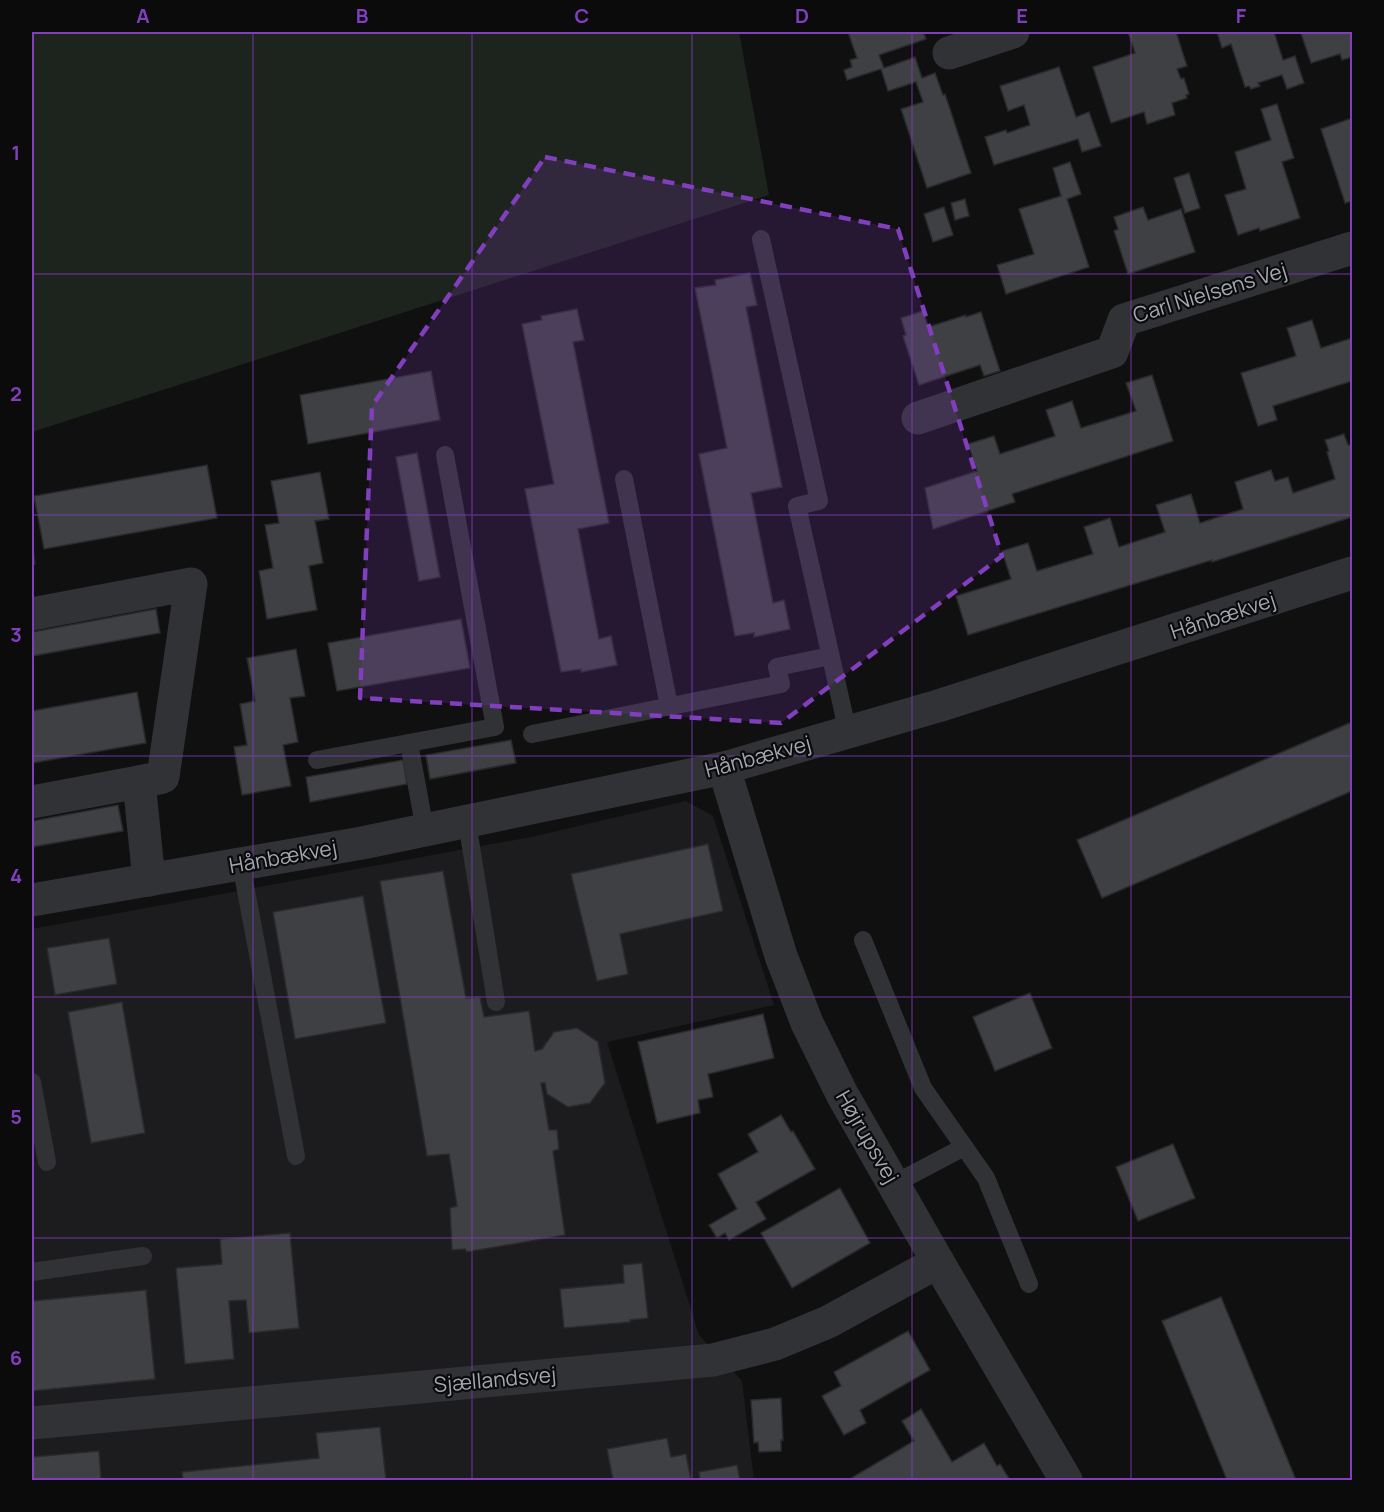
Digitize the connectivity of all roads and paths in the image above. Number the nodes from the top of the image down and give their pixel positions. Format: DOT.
graph roads {
  1 [pos="1013,32"];
  2 [pos="949,54"];
  3 [pos="761,239"];
  4 [pos="1353,248"];
  5 [pos="918,418"];
  6 [pos="445,455"];
  7 [pos="624,479"];
  8 [pos="1353,573"];
  9 [pos="32,614"];
  10 [pos="831,656"];
  11 [pos="669,706"];
  12 [pos="848,733"];
  13 [pos="532,734"];
  14 [pos="409,742"];
  15 [pos="317,760"];
  16 [pos="724,768"];
  17 [pos="139,782"];
  18 [pos="32,802"];
  19 [pos="467,822"];
  20 [pos="425,830"];
  21 [pos="241,864"];
  22 [pos="149,880"];
  23 [pos="32,900"];
  24 [pos="863,940"];
  25 [pos="496,1002"];
  26 [pos="32,1082"];
  27 [pos="964,1146"];
  28 [pos="296,1156"];
  29 [pos="47,1162"];
  30 [pos="894,1185"];
  31 [pos="143,1256"];
  32 [pos="938,1262"];
  33 [pos="32,1272"];
  34 [pos="1029,1284"];
  35 [pos="32,1423"];
  36 [pos="1066,1480"];
  1 -- 2 [label="street"];
  3 -- 10 [label="lane"];
  4 -- 5 [label="street, Carl Nielsens Vej"];
  6 -- 14 [label="lane"];
  7 -- 11 [label="lane"];
  8 -- 12 [label="street, Hånbækvej"];
  9 -- 17 [label="street"];
  10 -- 11 [label="lane"];
  10 -- 12 [label="lane"];
  11 -- 13 [label="lane"];
  12 -- 16 [label="street, Hånbækvej"];
  14 -- 15 [label="lane"];
  14 -- 20 [label="lane"];
  16 -- 19 [label="street, Hånbækvej"];
  16 -- 30 [label="street, Højrupsvej"];
  17 -- 18 [label="street"];
  17 -- 22 [label="street"];
  19 -- 20 [label="street, Hånbækvej"];
  19 -- 25 [label="lane"];
  20 -- 21 [label="street, Hånbækvej"];
  21 -- 22 [label="street, Hånbækvej"];
  21 -- 28 [label="lane"];
  22 -- 23 [label="street, Hånbækvej"];
  24 -- 27 [label="lane"];
  26 -- 29 [label="lane"];
  27 -- 30 [label="lane"];
  27 -- 34 [label="lane"];
  30 -- 32 [label="street, Højrupsvej"];
  31 -- 33 [label="lane"];
  32 -- 35 [label="street, Sjællandsvej"];
  32 -- 36 [label="street, Højrupsvej"];
}
